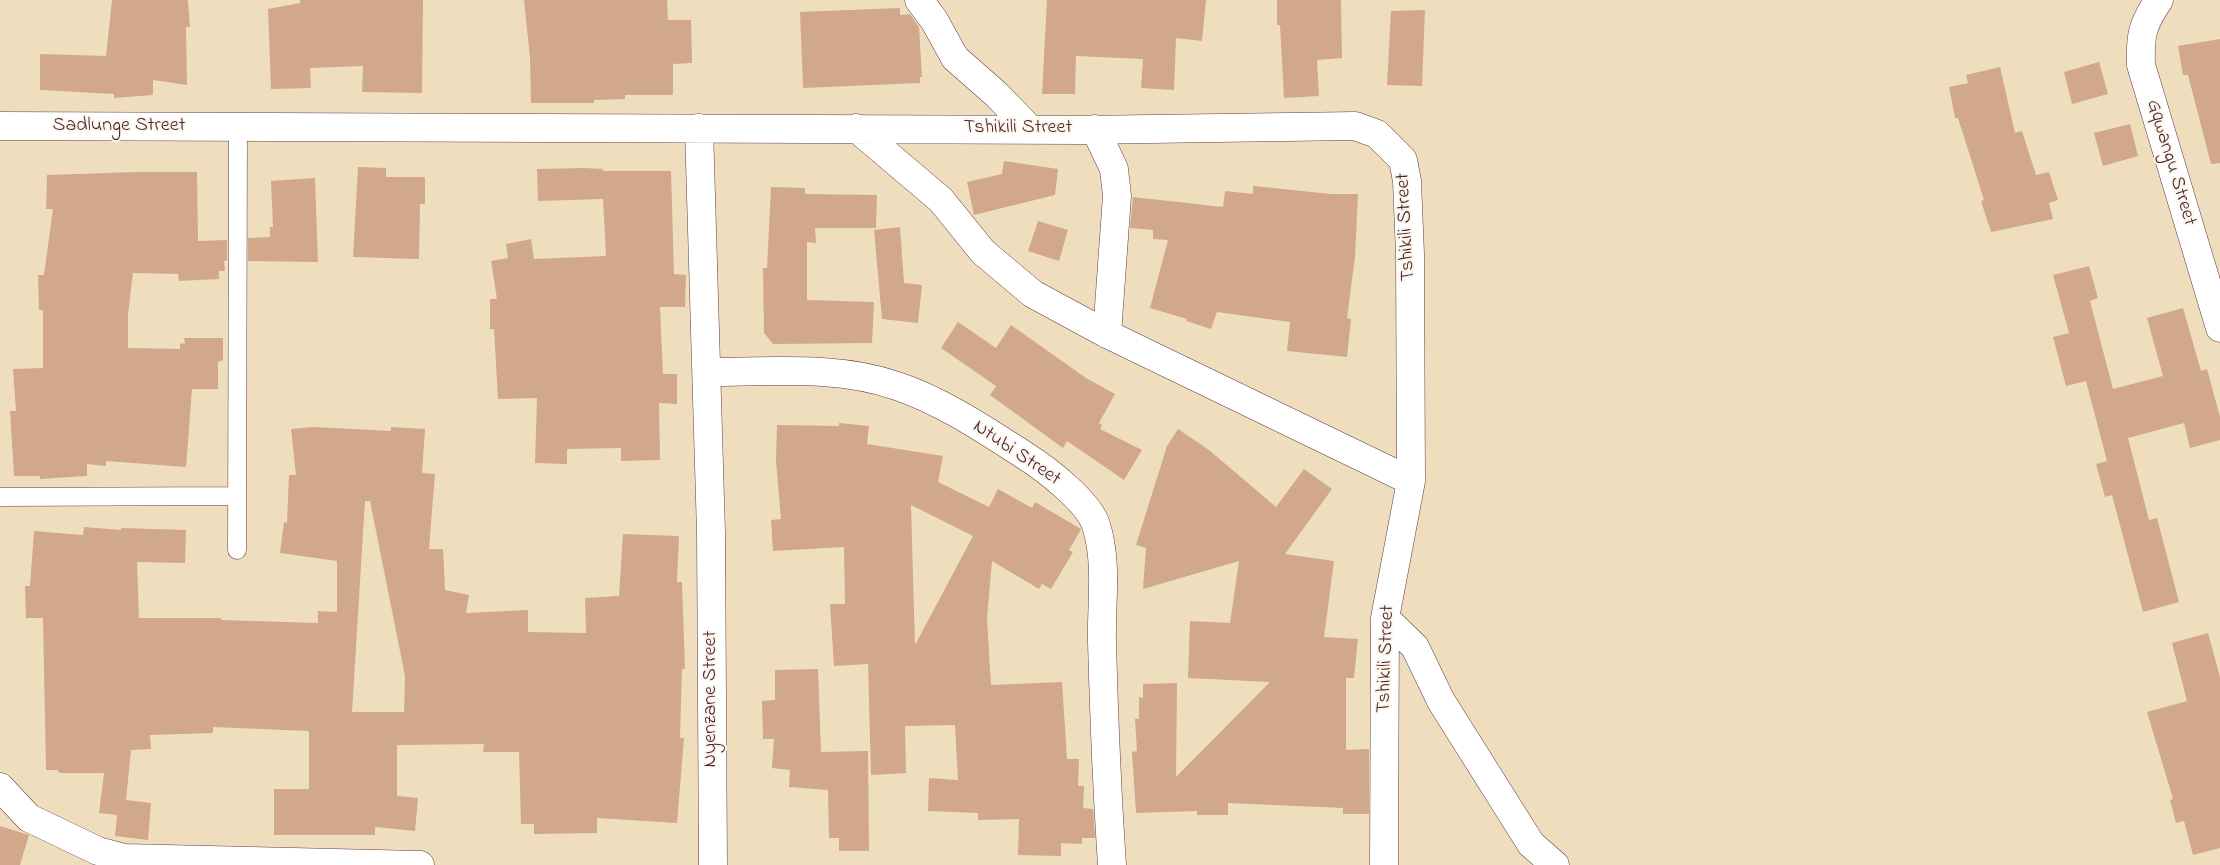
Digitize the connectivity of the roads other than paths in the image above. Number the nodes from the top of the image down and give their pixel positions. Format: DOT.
graph roads {
  1 [pos="919,0"];
  2 [pos="2159,0"];
  3 [pos="0,126"];
  4 [pos="238,128"];
  5 [pos="700,128"];
  6 [pos="856,128"];
  7 [pos="1030,129"];
  8 [pos="1095,129"];
  9 [pos="2220,328"];
  10 [pos="1107,334"];
  11 [pos="707,372"];
  12 [pos="1411,481"];
  13 [pos="237,496"];
  14 [pos="0,497"];
  15 [pos="237,550"];
  16 [pos="1385,618"];
  17 [pos="0,787"];
  18 [pos="346,865"];
  19 [pos="420,865"];
  20 [pos="714,865"];
  21 [pos="1112,865"];
  22 [pos="1384,865"];
  23 [pos="1554,865"];
  1 -- 7 [label="street"];
  2 -- 9 [label="street, Gqwangu Street"];
  3 -- 4 [label="street, Sadlunge Street"];
  4 -- 5 [label="street, Sadlunge Street"];
  4 -- 13 [label="lane"];
  5 -- 6 [label="street, Tshikili Street"];
  5 -- 11 [label="street, Nyenzane Street"];
  6 -- 7 [label="street, Tshikili Street"];
  6 -- 10 [label="street"];
  7 -- 8 [label="street, Tshikili Street"];
  8 -- 10 [label="street"];
  8 -- 12 [label="street, Tshikili Street"];
  10 -- 12 [label="street"];
  11 -- 20 [label="street, Nyenzane Street"];
  11 -- 21 [label="street, Ntubi Street"];
  12 -- 16 [label="street, Tshikili Street"];
  13 -- 14 [label="lane"];
  13 -- 15 [label="lane"];
  16 -- 22 [label="street, Tshikili Street"];
  16 -- 23 [label="street"];
  17 -- 18 [label="street"];
  18 -- 19 [label="street"];
}
